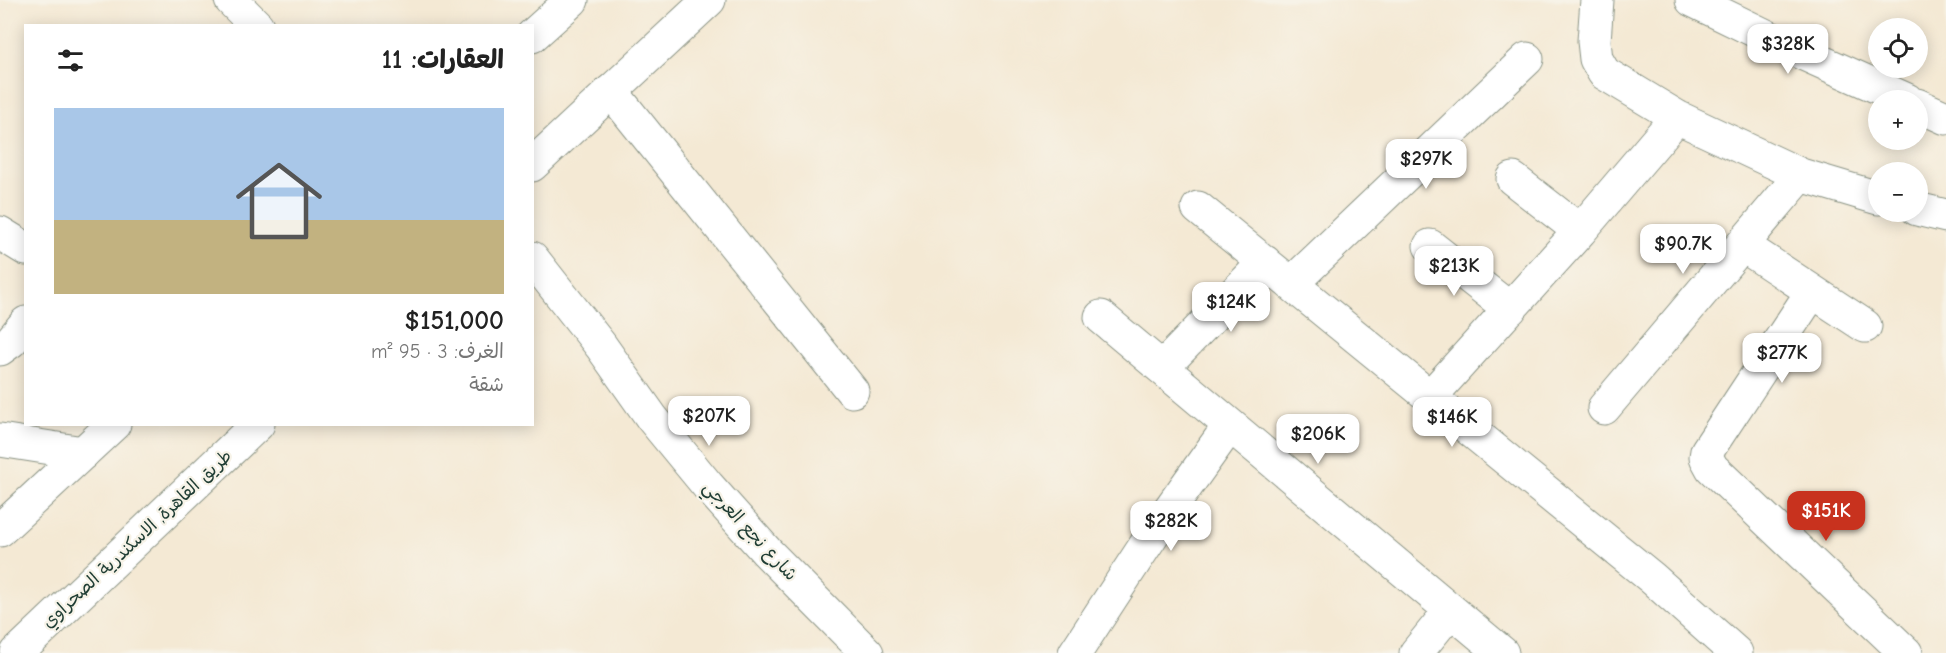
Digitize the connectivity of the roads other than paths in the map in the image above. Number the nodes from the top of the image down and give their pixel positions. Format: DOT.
graph roads {
  1 [pos="231,0"];
  2 [pos="572,0"];
  3 [pos="709,0"];
  4 [pos="1598,0"];
  5 [pos="1692,0"];
  6 [pos="256,24"];
  7 [pos="534,34"];
  8 [pos="1527,59"];
  9 [pos="1885,90"];
  10 [pos="611,91"];
  11 [pos="1928,110"];
  12 [pos="1677,117"];
  13 [pos="1946,118"];
  14 [pos="534,163"];
  15 [pos="1801,175"];
  16 [pos="1513,179"];
  17 [pos="1868,195"];
  18 [pos="1198,208"];
  19 [pos="1928,212"];
  20 [pos="1946,216"];
  21 [pos="1580,231"];
  22 [pos="0,233"];
  23 [pos="1742,245"];
  24 [pos="1430,246"];
  25 [pos="24,248"];
  26 [pos="534,261"];
  27 [pos="1265,262"];
  28 [pos="1291,284"];
  29 [pos="1812,292"];
  30 [pos="1510,309"];
  31 [pos="1101,317"];
  32 [pos="24,325"];
  33 [pos="1865,326"];
  34 [pos="0,349"];
  35 [pos="1162,368"];
  36 [pos="852,391"];
  37 [pos="1430,397"];
  38 [pos="1604,408"];
  39 [pos="1230,425"];
  40 [pos="112,426"];
  41 [pos="256,426"];
  42 [pos="0,440"];
  43 [pos="83,453"];
  44 [pos="4,520"];
  45 [pos="1451,610"];
  46 [pos="17,653"];
  47 [pos="867,653"];
  48 [pos="1076,653"];
  49 [pos="1416,653"];
  50 [pos="1502,653"];
  51 [pos="1736,653"];
  52 [pos="1906,653"];
  1 -- 6 [label="main road"];
  2 -- 7 [label="main road"];
  3 -- 10 [label="main road"];
  4 -- 12 [label="main road"];
  5 -- 9 [label="main road"];
  8 -- 28 [label="main road"];
  10 -- 14 [label="main road"];
  10 -- 36 [label="main road"];
  11 -- 13 [label="main road"];
  12 -- 15 [label="main road"];
  12 -- 21 [label="main road"];
  15 -- 17 [label="main road"];
  15 -- 23 [label="main road"];
  16 -- 21 [label="main road"];
  18 -- 27 [label="main road"];
  19 -- 20 [label="main road"];
  21 -- 30 [label="main road"];
  22 -- 25 [label="main road"];
  23 -- 29 [label="main road"];
  23 -- 38 [label="main road"];
  24 -- 30 [label="main road"];
  26 -- 47 [label="main road, شارع نجع العرجي"];
  27 -- 28 [label="main road"];
  27 -- 35 [label="main road"];
  28 -- 37 [label="main road"];
  29 -- 33 [label="main road"];
  29 -- 52 [label="main road"];
  30 -- 37 [label="main road"];
  31 -- 35 [label="main road"];
  32 -- 34 [label="main road"];
  35 -- 39 [label="main road"];
  37 -- 51 [label="main road"];
  39 -- 45 [label="main road"];
  39 -- 48 [label="main road"];
  40 -- 43 [label="main road"];
  41 -- 46 [label="main road, طريق القاهرة, الاسكندرية الصحراوي"];
  42 -- 43 [label="main road"];
  43 -- 44 [label="main road"];
  45 -- 49 [label="main road"];
  45 -- 50 [label="main road"];
}
